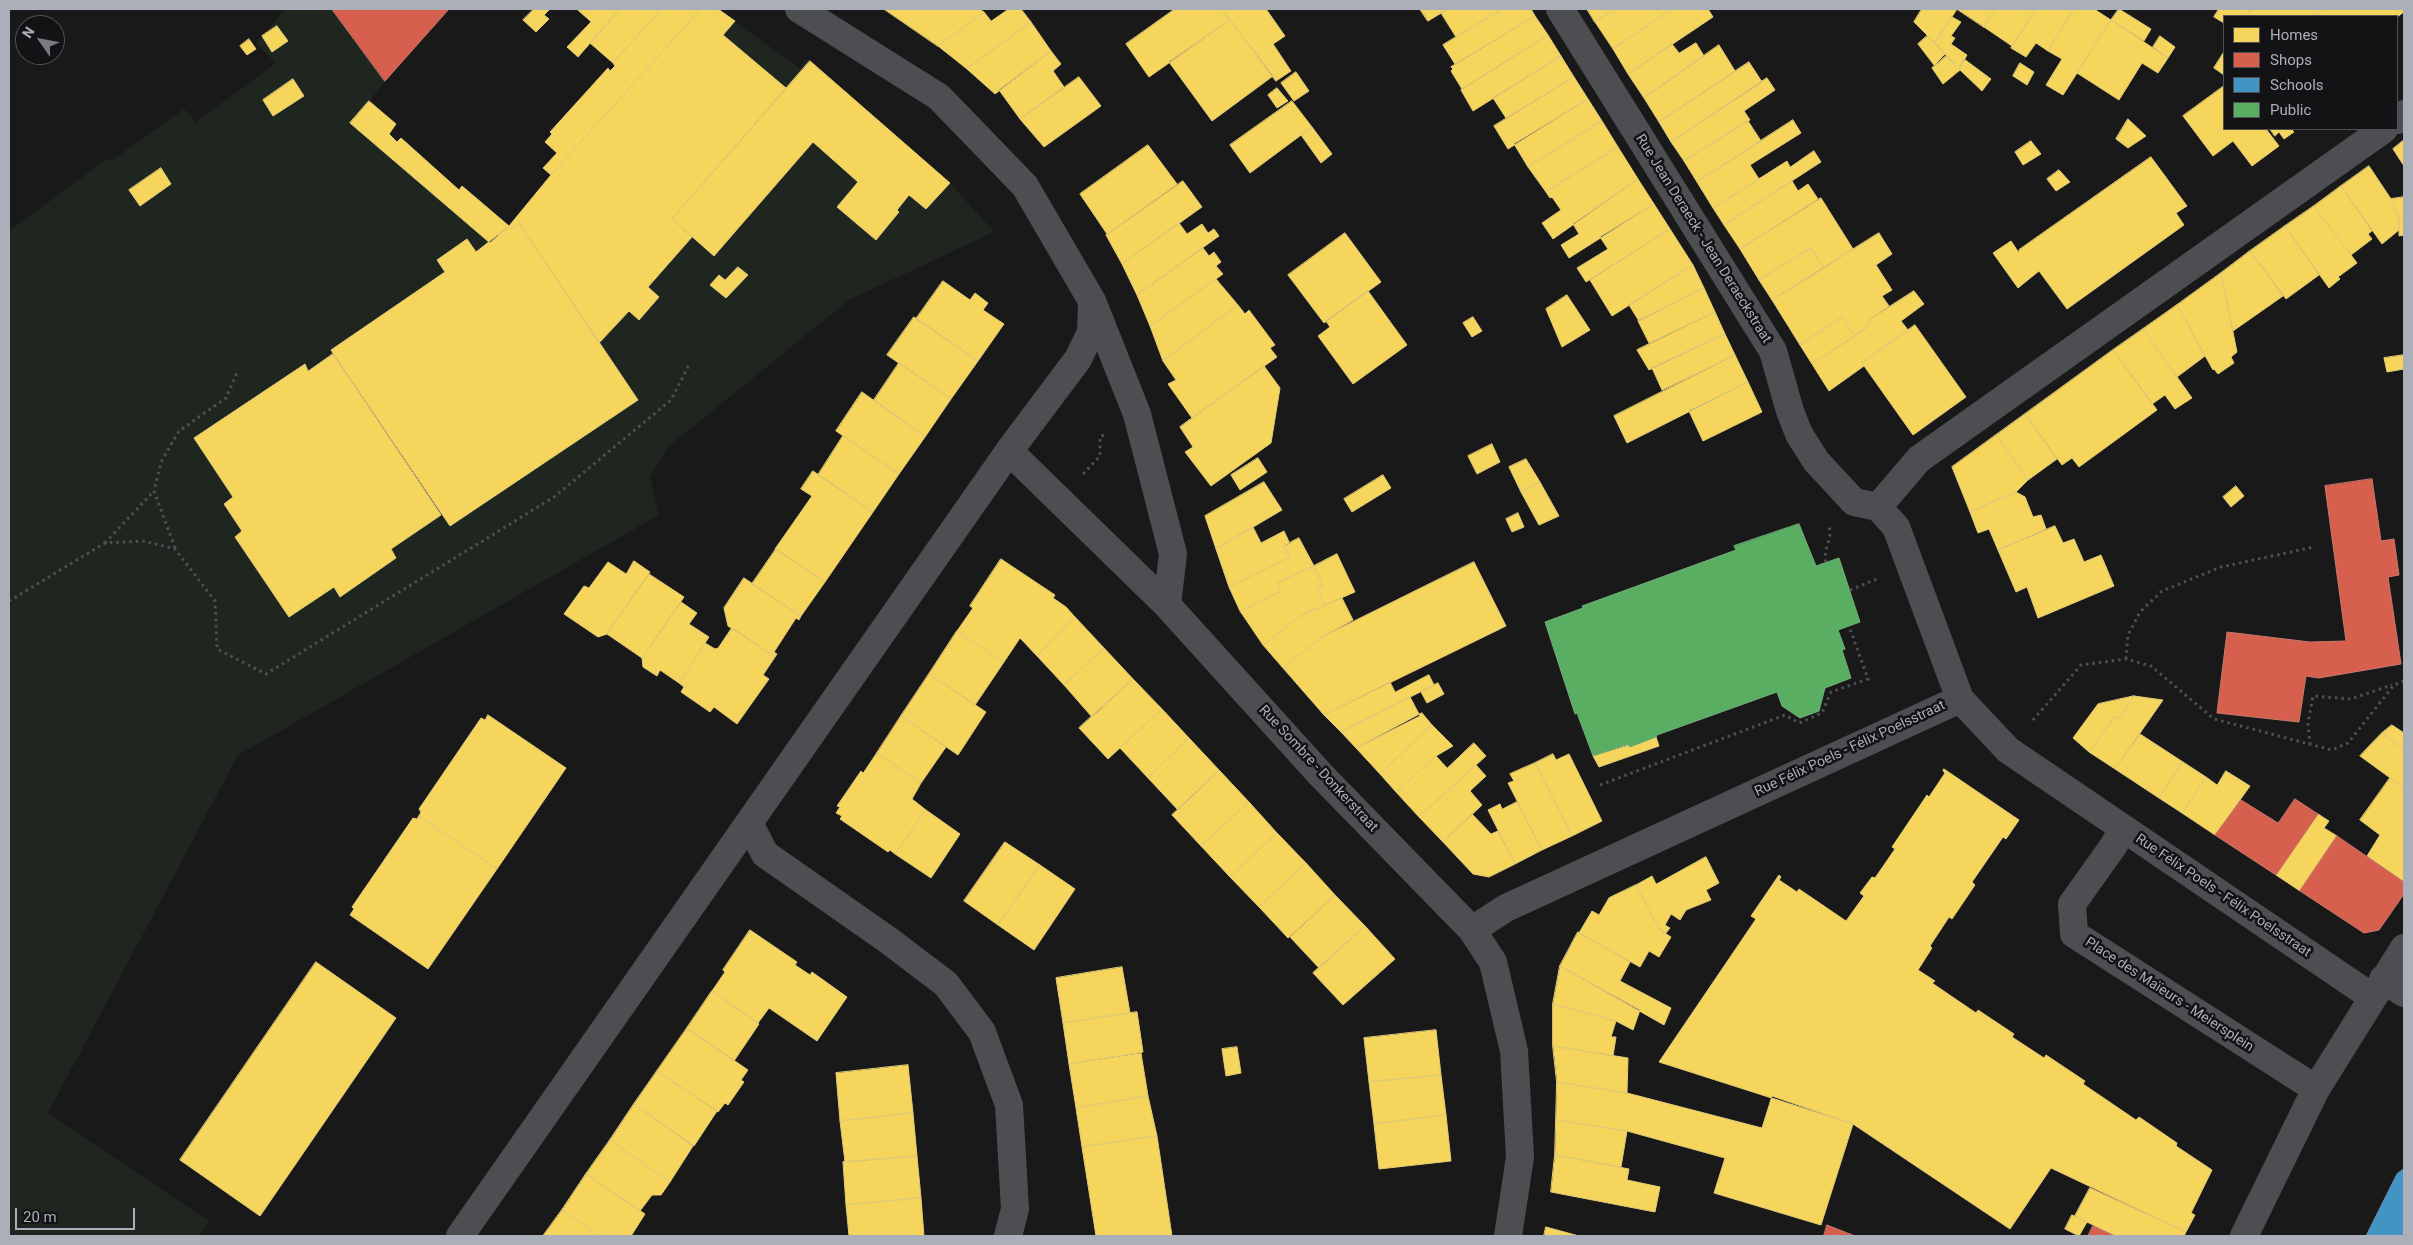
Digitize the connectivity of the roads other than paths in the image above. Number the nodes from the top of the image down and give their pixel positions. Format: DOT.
graph roads {
  1 [pos="799,9"];
  2 [pos="1560,9"];
  3 [pos="2383,130"];
  4 [pos="1092,301"];
  5 [pos="1009,451"];
  6 [pos="1878,507"];
  7 [pos="1167,605"];
  8 [pos="1960,699"];
  9 [pos="749,823"];
  10 [pos="2123,828"];
  11 [pos="1472,930"];
  12 [pos="2404,948"];
  13 [pos="2387,990"];
  14 [pos="2316,1089"];
  15 [pos="460,1236"];
  16 [pos="1008,1236"];
  17 [pos="1508,1236"];
  18 [pos="2244,1236"];
  1 -- 4 [label="street"];
  2 -- 6 [label="street, Rue Jean Deraeck - Jean Deraeckstraat"];
  3 -- 6 [label="street"];
  4 -- 5 [label="street"];
  4 -- 7 [label="street"];
  5 -- 7 [label="street, Rue Sombre - Donkerstraat"];
  5 -- 9 [label="street"];
  6 -- 8 [label="street"];
  7 -- 11 [label="street, Rue Sombre - Donkerstraat"];
  8 -- 10 [label="street, Rue Félix Poels - Félix Poelsstraat"];
  8 -- 11 [label="street, Rue Félix Poels - Félix Poelsstraat"];
  9 -- 15 [label="street"];
  9 -- 16 [label="street"];
  10 -- 13 [label="street, Rue Félix Poels - Félix Poelsstraat"];
  10 -- 14 [label="street, Place des Maïeurs - Meiersplein"];
  11 -- 17 [label="street, Rue Sombre - Donkerstraat"];
  12 -- 13 [label="street"];
  13 -- 14 [label="street"];
  14 -- 18 [label="street"];
}
